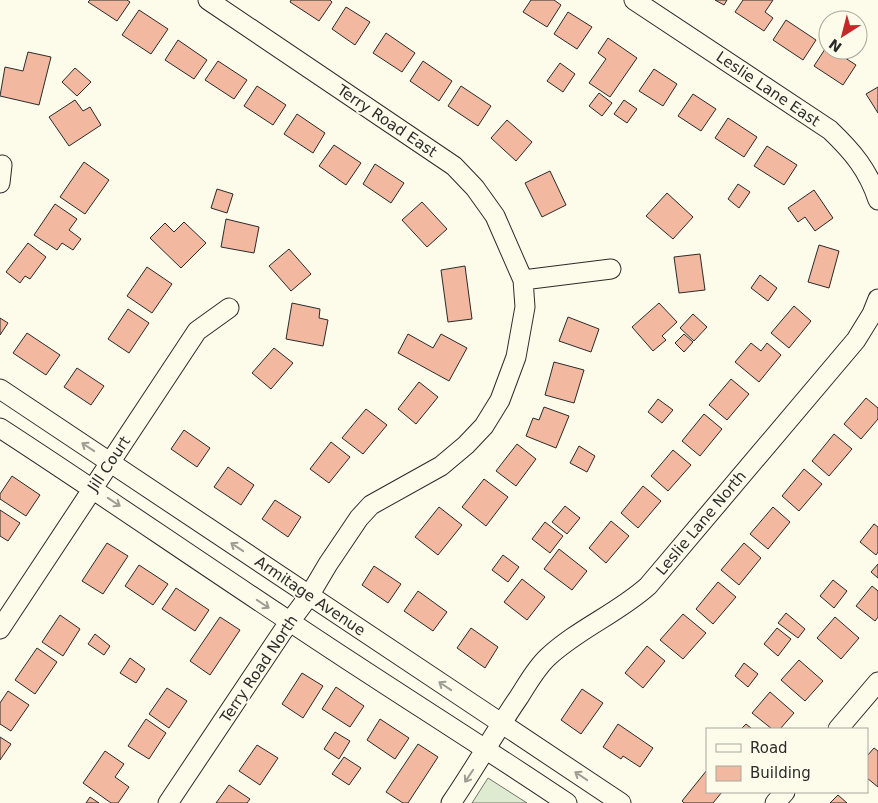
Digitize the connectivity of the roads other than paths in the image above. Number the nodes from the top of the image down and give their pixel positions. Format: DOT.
graph roads {
  1 [pos="208,0"];
  2 [pos="634,0"];
  3 [pos="878,200"];
  4 [pos="611,269"];
  5 [pos="523,280"];
  6 [pos="878,299"];
  7 [pos="229,308"];
  8 [pos="0,389"];
  9 [pos="0,428"];
  10 [pos="111,462"];
  11 [pos="93,488"];
  12 [pos="309,596"];
  13 [pos="290,622"];
  14 [pos="0,629"];
  15 [pos="878,682"];
  16 [pos="502,724"];
  17 [pos="839,728"];
  18 [pos="485,748"];
  19 [pos="784,793"];
  20 [pos="168,803"];
  21 [pos="451,803"];
  22 [pos="567,803"];
  23 [pos="621,803"];
  24 [pos="775,803"];
  1 -- 5 [label="street, Terry Road East"];
  2 -- 3 [label="street, Leslie Lane East"];
  4 -- 5 [label="street"];
  5 -- 12 [label="street, Terry Road North"];
  6 -- 16 [label="street, Leslie Lane North"];
  7 -- 10 [label="street, Jill Court"];
  10 -- 8 [label="street, Armitage Avenue, one-way"];
  9 -- 11 [label="street, Armitage Avenue"];
  10 -- 11 [label="street, Jill Court"];
  12 -- 10 [label="street, Armitage Avenue, one-way"];
  11 -- 13 [label="street, Armitage Avenue, one-way"];
  11 -- 14 [label="street, Jill Court"];
  12 -- 13 [label="street, Terry Road North"];
  16 -- 12 [label="street, Armitage Avenue, one-way"];
  13 -- 18 [label="street, Armitage Avenue"];
  13 -- 20 [label="street, Terry Road North"];
  15 -- 17 [label="street"];
  16 -- 18 [label="street, Leslie Lane North"];
  23 -- 16 [label="street, Armitage Avenue, one-way"];
  18 -- 21 [label="street, Leslie Lane North, one-way"];
  18 -- 22 [label="street, Armitage Avenue"];
  19 -- 24 [label="street"];
}
